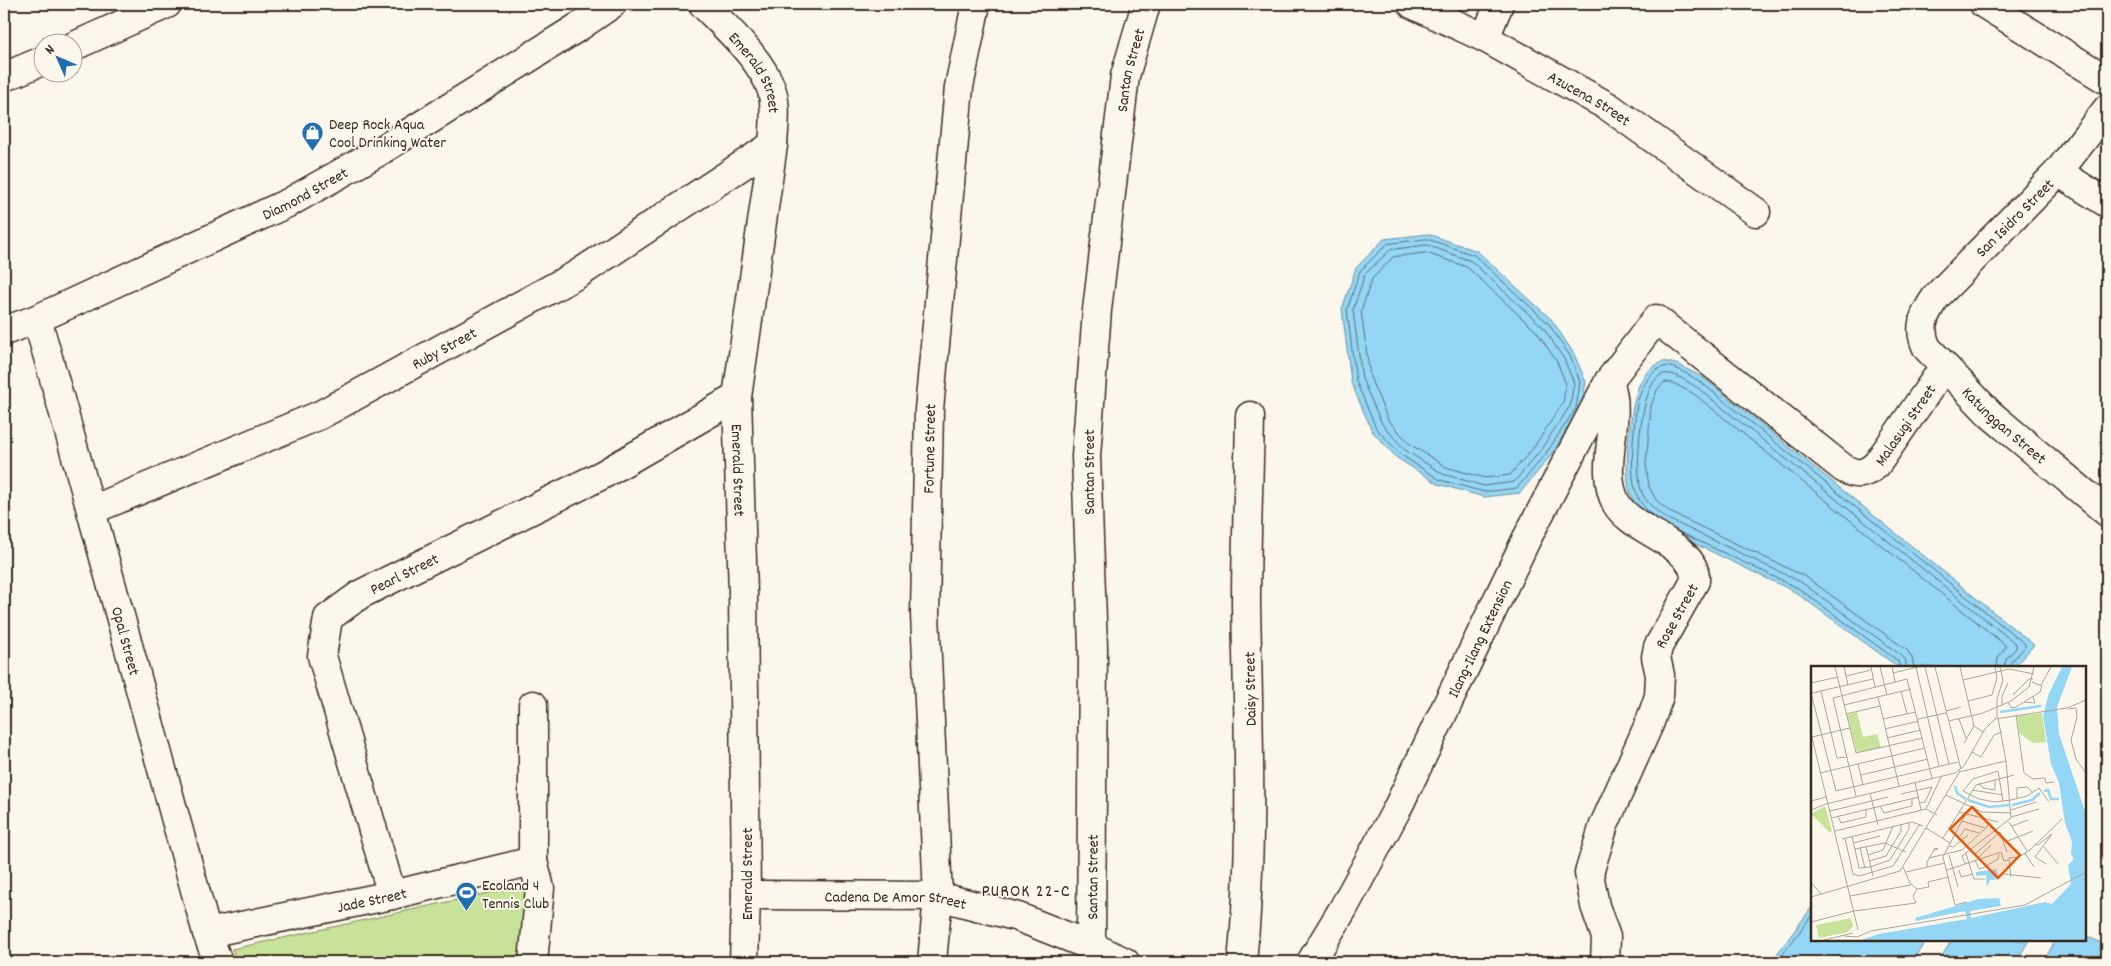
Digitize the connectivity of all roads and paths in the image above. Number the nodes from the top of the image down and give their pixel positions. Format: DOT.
graph roads {
  1 [pos="166,4"];
  2 [pos="612,4"];
  3 [pos="703,4"];
  4 [pos="976,4"];
  5 [pos="1146,4"];
  6 [pos="1412,4"];
  7 [pos="1499,4"];
  8 [pos="1984,4"];
  9 [pos="1485,38"];
  10 [pos="82,42"];
  11 [pos="32,65"];
  12 [pos="4,77"];
  13 [pos="2107,80"];
  14 [pos="2107,109"];
  15 [pos="773,145"];
  16 [pos="2058,172"];
  17 [pos="2107,203"];
  18 [pos="1756,212"];
  19 [pos="37,319"];
  20 [pos="1921,324"];
  21 [pos="4,331"];
  22 [pos="1944,367"];
  23 [pos="1609,381"];
  24 [pos="737,396"];
  25 [pos="1250,416"];
  26 [pos="1860,475"];
  27 [pos="92,510"];
  28 [pos="2107,512"];
  29 [pos="533,705"];
  30 [pos="533,861"];
  31 [pos="392,895"];
  32 [pos="746,895"];
  33 [pos="938,896"];
  34 [pos="207,933"];
  35 [pos="1091,946"];
  36 [pos="218,962"];
  37 [pos="533,962"];
  38 [pos="744,962"];
  39 [pos="932,962"];
  40 [pos="1125,962"];
  41 [pos="1242,962"];
  42 [pos="1311,962"];
  43 [pos="1605,962"];
  1 -- 10 [label="street"];
  2 -- 19 [label="street, Diamond Street"];
  3 -- 15 [label="street, Emerald Street"];
  4 -- 33 [label="street, Fortune Street"];
  5 -- 35 [label="street, Santan Street"];
  6 -- 9 [label="street, Azucena Street"];
  7 -- 9 [label="street"];
  8 -- 13 [label="street"];
  9 -- 18 [label="street, Azucena Street"];
  11 -- 12 [label="street"];
  14 -- 16 [label="street, San Isidro Street"];
  15 -- 24 [label="street, Emerald Street"];
  15 -- 27 [label="street, Ruby Street"];
  16 -- 17 [label="street"];
  16 -- 20 [label="street, San Isidro Street"];
  19 -- 21 [label="street, Diamond Street"];
  19 -- 27 [label="street, Opal Street"];
  20 -- 22 [label="street, Katunggan Street"];
  22 -- 26 [label="street, Malasugi Street"];
  22 -- 28 [label="street, Katunggan Street"];
  23 -- 26 [label="street, Ilang-Ilang Extension"];
  23 -- 42 [label="street, Ilang-Ilang Extension"];
  23 -- 43 [label="street, Rose Street"];
  24 -- 31 [label="street, Pearl Street"];
  24 -- 32 [label="street, Emerald Street"];
  25 -- 41 [label="street, Daisy Street"];
  27 -- 34 [label="street, Opal Street"];
  29 -- 30 [label="street"];
  30 -- 31 [label="street, Jade Street"];
  30 -- 37 [label="street"];
  31 -- 34 [label="street, Jade Street"];
  32 -- 33 [label="street, Cadena De Amor Street"];
  32 -- 38 [label="street, Emerald Street"];
  33 -- 35 [label="street, Cadena De Amor Street"];
  33 -- 39 [label="street, Fortune Street"];
  34 -- 36 [label="street, Opal Street"];
  35 -- 40 [label="street, Cadena De Amor Street"];
}
